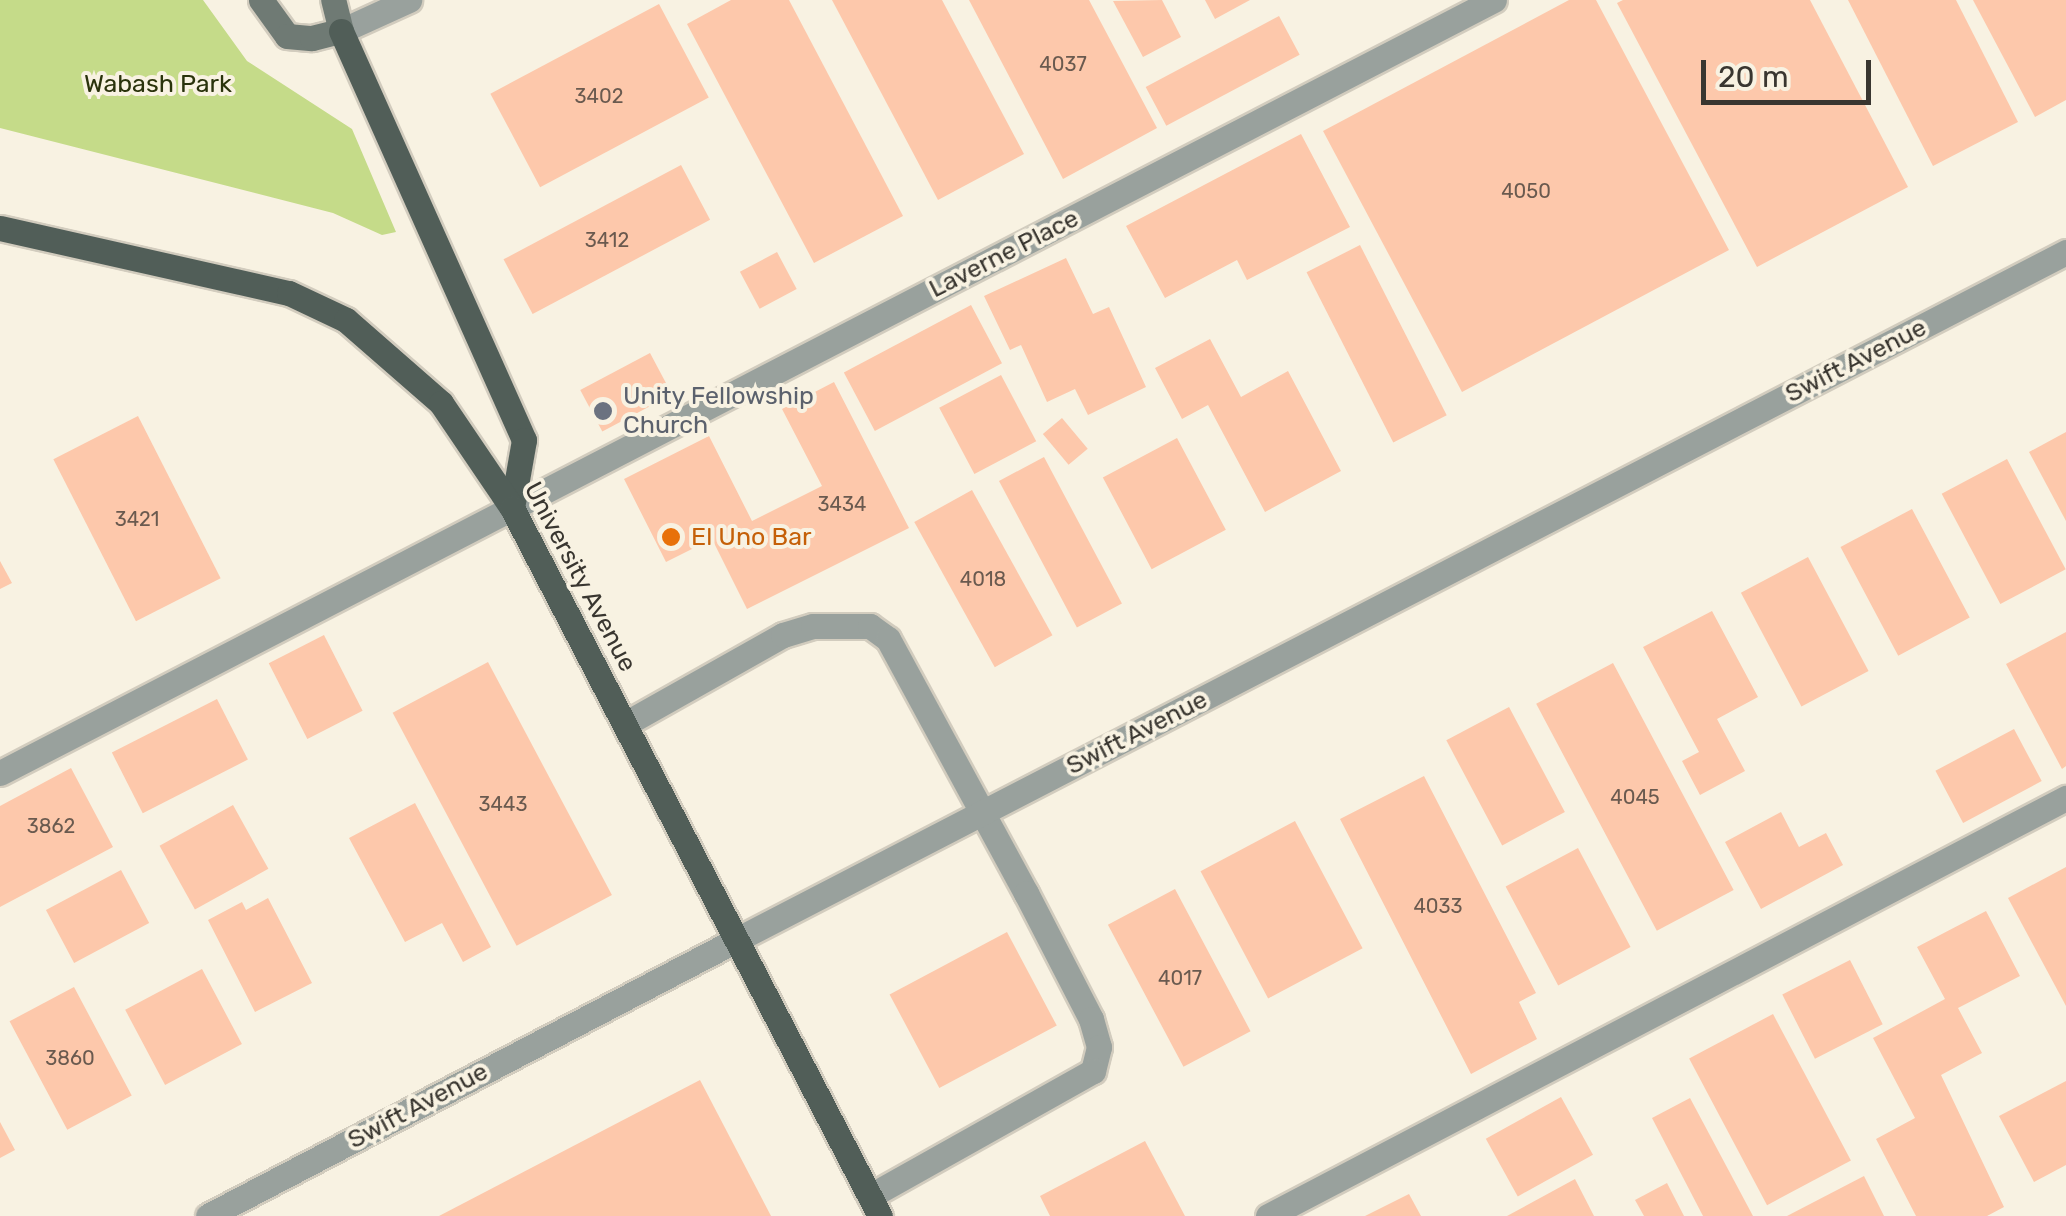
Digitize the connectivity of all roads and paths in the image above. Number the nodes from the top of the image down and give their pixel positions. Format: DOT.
graph roads {
  1 [pos="261,0"];
  2 [pos="334,0"];
  3 [pos="409,0"];
  4 [pos="1494,0"];
  5 [pos="342,31"];
  6 [pos="0,228"];
  7 [pos="2066,252"];
  8 [pos="512,508"];
  9 [pos="625,724"];
  10 [pos="0,773"];
  11 [pos="2066,798"];
  12 [pos="984,812"];
  13 [pos="738,940"];
  14 [pos="875,1206"];
  15 [pos="208,1216"];
  16 [pos="1268,1216"];
  1 -- 5 [label="main road"];
  2 -- 5 [label="main road"];
  3 -- 5 [label="street"];
  4 -- 8 [label="street, Laverne Place"];
  5 -- 8 [label="main road"];
  6 -- 8 [label="main road, University Avenue"];
  7 -- 12 [label="street, Swift Avenue"];
  8 -- 9 [label="main road, University Avenue"];
  8 -- 10 [label="street, Laverne Place"];
  9 -- 12 [label="street"];
  9 -- 13 [label="main road, University Avenue"];
  11 -- 16 [label="street"];
  12 -- 13 [label="street, Swift Avenue"];
  12 -- 14 [label="street"];
  13 -- 14 [label="main road, University Avenue"];
  13 -- 15 [label="street, Swift Avenue"];
}
